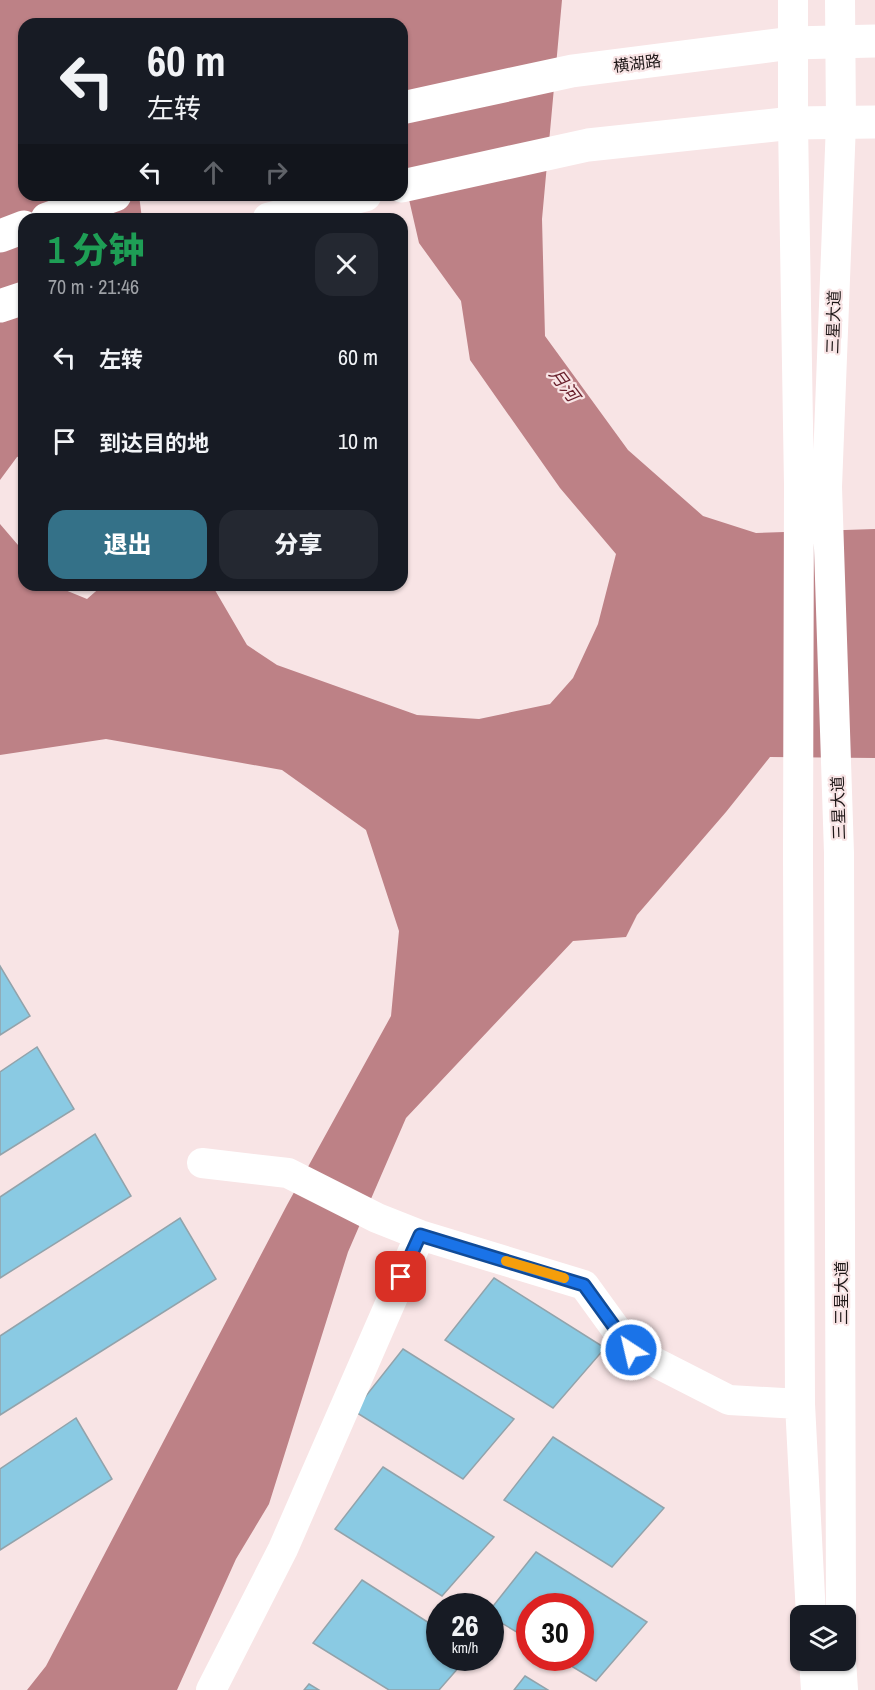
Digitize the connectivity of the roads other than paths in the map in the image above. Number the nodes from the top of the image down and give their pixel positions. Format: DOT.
graph roads {
  1 [pos="793,0"];
  2 [pos="840,0"];
  3 [pos="875,41"];
  4 [pos="840,43"];
  5 [pos="792,44"];
  6 [pos="408,107"];
  7 [pos="875,122"];
  8 [pos="793,123"];
  9 [pos="841,123"];
  10 [pos="408,185"];
  11 [pos="98,201"];
  12 [pos="341,201"];
  13 [pos="64,213"];
  14 [pos="293,213"];
  15 [pos="18,229"];
  16 [pos="0,236"];
  17 [pos="18,300"];
  18 [pos="0,306"];
  19 [pos="813,486"];
  20 [pos="202,1163"];
  21 [pos="420,1235"];
  22 [pos="800,1404"];
  23 [pos="810,1605"];
  24 [pos="841,1605"];
  25 [pos="815,1671"];
  26 [pos="842,1671"];
  27 [pos="211,1690"];
  28 [pos="816,1690"];
  29 [pos="843,1690"];
  1 -- 5 [label="street, 三星大道"];
  2 -- 4 [label="street, 三星大道"];
  3 -- 4 [label="highway, 横湖路"];
  4 -- 5 [label="highway, 横湖路"];
  4 -- 9 [label="street, 三星大道"];
  5 -- 6 [label="highway, 横湖路"];
  5 -- 8 [label="street, 三星大道"];
  7 -- 9 [label="highway"];
  8 -- 9 [label="highway"];
  8 -- 10 [label="highway"];
  8 -- 19 [label="street, 三星大道"];
  9 -- 19 [label="street, 三星大道"];
  11 -- 13 [label="highway"];
  12 -- 14 [label="highway"];
  15 -- 16 [label="highway"];
  17 -- 18 [label="highway"];
  19 -- 22 [label="street, 三星大道"];
  19 -- 24 [label="street, 三星大道"];
  20 -- 21 [label="street"];
  21 -- 22 [label="street"];
  21 -- 27 [label="street"];
  22 -- 23 [label="street, 三星大道"];
  25 -- 28 [label="street"];
  26 -- 29 [label="street"];
}
